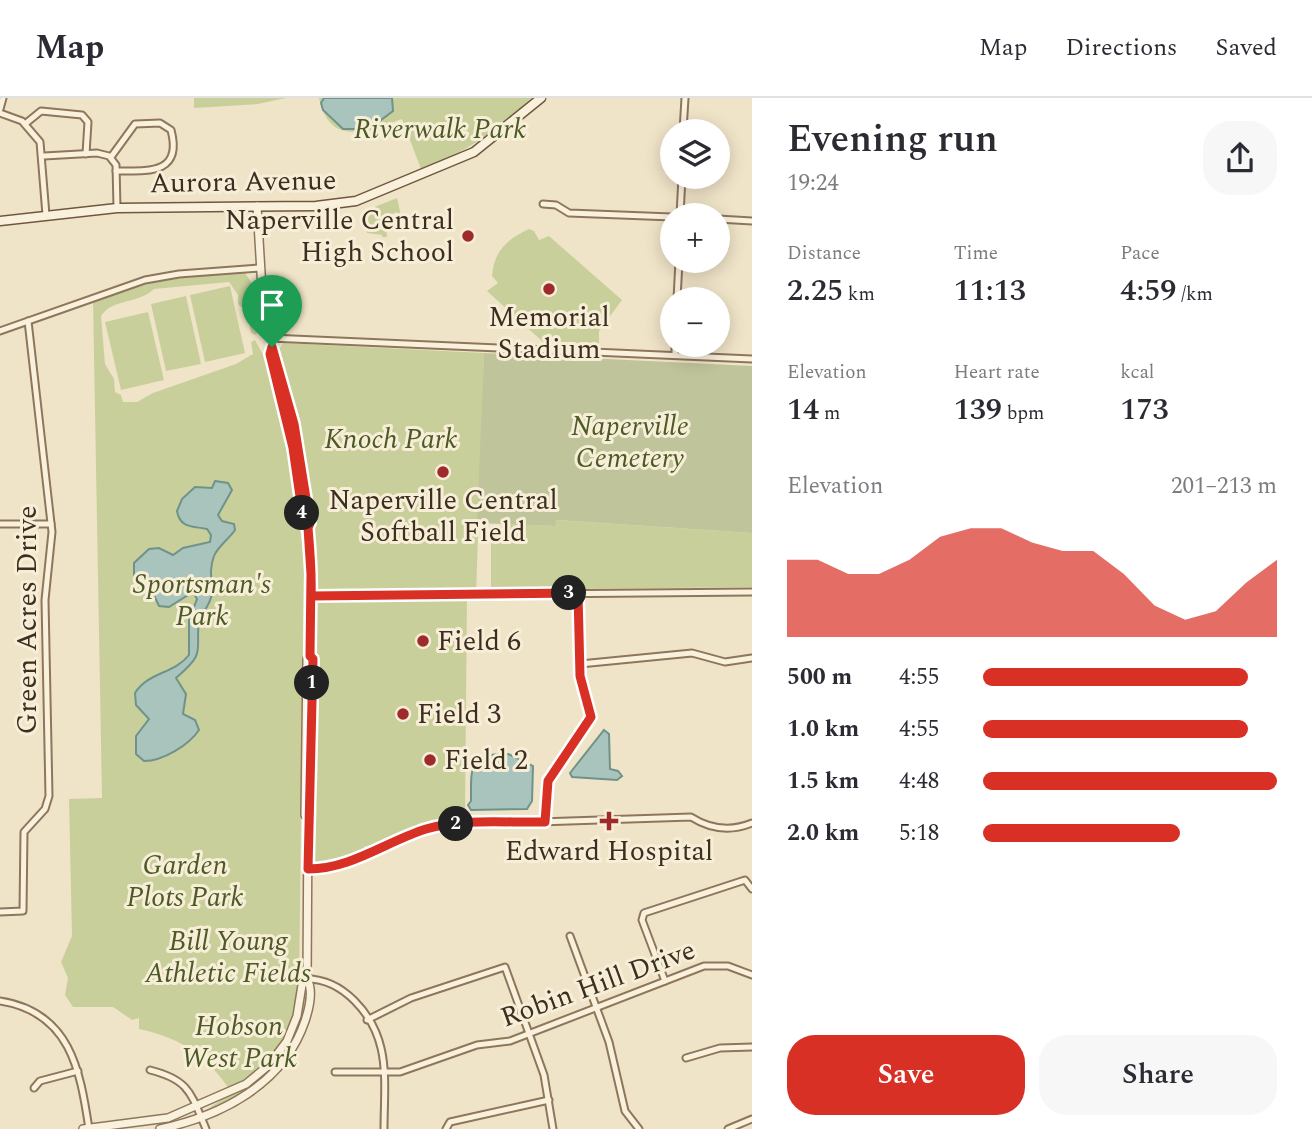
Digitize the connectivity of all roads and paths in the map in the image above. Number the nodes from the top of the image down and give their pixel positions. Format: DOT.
graph roads {
  1 [pos="3,98"];
  2 [pos="541,98"];
  3 [pos="685,98"];
  4 [pos="0,111"];
  5 [pos="684,119"];
  6 [pos="25,124"];
  7 [pos="86,154"];
  8 [pos="44,156"];
  9 [pos="111,158"];
  10 [pos="116,171"];
  11 [pos="543,204"];
  12 [pos="257,206"];
  13 [pos="117,208"];
  14 [pos="47,215"];
  15 [pos="660,217"];
  16 [pos="730,220"];
  17 [pos="752,221"];
  18 [pos="0,222"];
  19 [pos="259,268"];
  20 [pos="29,321"];
  21 [pos="0,331"];
  22 [pos="270,338"];
  23 [pos="660,354"];
  24 [pos="714,357"];
  25 [pos="752,359"];
  26 [pos="51,523"];
  27 [pos="0,524"];
  28 [pos="752,592"];
  29 [pos="578,593"];
  30 [pos="311,596"];
  31 [pos="752,658"];
  32 [pos="580,664"];
  33 [pos="545,822"];
  34 [pos="752,823"];
  35 [pos="308,869"];
  36 [pos="752,889"];
  37 [pos="0,912"];
  38 [pos="570,936"];
  39 [pos="752,975"];
  40 [pos="307,979"];
  41 [pos="665,981"];
  42 [pos="0,1001"];
  43 [pos="597,1007"];
  44 [pos="367,1020"];
  45 [pos="529,1034"];
  46 [pos="752,1047"];
  47 [pos="686,1058"];
  48 [pos="78,1070"];
  49 [pos="150,1070"];
  50 [pos="335,1072"];
  51 [pos="383,1073"];
  52 [pos="34,1088"];
  53 [pos="549,1100"];
  54 [pos="199,1112"];
  55 [pos="752,1119"];
  56 [pos="454,1122"];
  57 [pos="87,1128"];
  58 [pos="160,1129"];
  59 [pos="206,1129"];
  60 [pos="384,1129"];
  61 [pos="446,1129"];
  62 [pos="459,1129"];
  63 [pos="553,1129"];
  64 [pos="639,1129"];
  65 [pos="729,1129"];
  1 -- 4 [label="street"];
  2 -- 12 [label="main road, Aurora Avenue"];
  3 -- 5 [label="street"];
  4 -- 6 [label="street"];
  6 -- 7 [label="street"];
  6 -- 8 [label="street"];
  7 -- 8 [label="street"];
  7 -- 9 [label="street"];
  8 -- 14 [label="street"];
  9 -- 10 [label="street"];
  9 -- 10 [label="street"];
  10 -- 13 [label="street"];
  11 -- 15 [label="street"];
  12 -- 13 [label="main road, Aurora Avenue"];
  12 -- 19 [label="street"];
  13 -- 14 [label="main road, Aurora Avenue"];
  14 -- 18 [label="main road, Aurora Avenue"];
  16 -- 17 [label="street"];
  19 -- 20 [label="street"];
  19 -- 22 [label="street"];
  20 -- 21 [label="street"];
  20 -- 26 [label="street, Green Acres Drive"];
  22 -- 23 [label="street"];
  22 -- 30 [label="street"];
  24 -- 25 [label="street"];
  26 -- 27 [label="street"];
  26 -- 37 [label="street, Green Acres Drive"];
  28 -- 29 [label="street"];
  29 -- 30 [label="street"];
  29 -- 32 [label="street"];
  30 -- 35 [label="street"];
  31 -- 32 [label="street"];
  32 -- 33 [label="street"];
  33 -- 34 [label="street"];
  33 -- 35 [label="street"];
  35 -- 40 [label="street"];
  36 -- 41 [label="street"];
  38 -- 43 [label="street"];
  39 -- 41 [label="street, Robin Hill Drive"];
  40 -- 44 [label="street"];
  40 -- 54 [label="street"];
  41 -- 43 [label="street, Robin Hill Drive"];
  42 -- 48 [label="street"];
  43 -- 45 [label="street, Robin Hill Drive"];
  43 -- 64 [label="street"];
  44 -- 45 [label="street"];
  44 -- 51 [label="street"];
  45 -- 51 [label="street, Robin Hill Drive"];
  45 -- 53 [label="street"];
  46 -- 47 [label="street"];
  48 -- 52 [label="street"];
  48 -- 57 [label="street"];
  49 -- 54 [label="street"];
  50 -- 51 [label="street, Robin Hill Drive"];
  51 -- 60 [label="street"];
  53 -- 56 [label="street"];
  53 -- 63 [label="street"];
  54 -- 57 [label="street"];
  54 -- 58 [label="street"];
  54 -- 59 [label="street"];
  55 -- 65 [label="street"];
  56 -- 61 [label="street"];
  56 -- 62 [label="street"];
}
